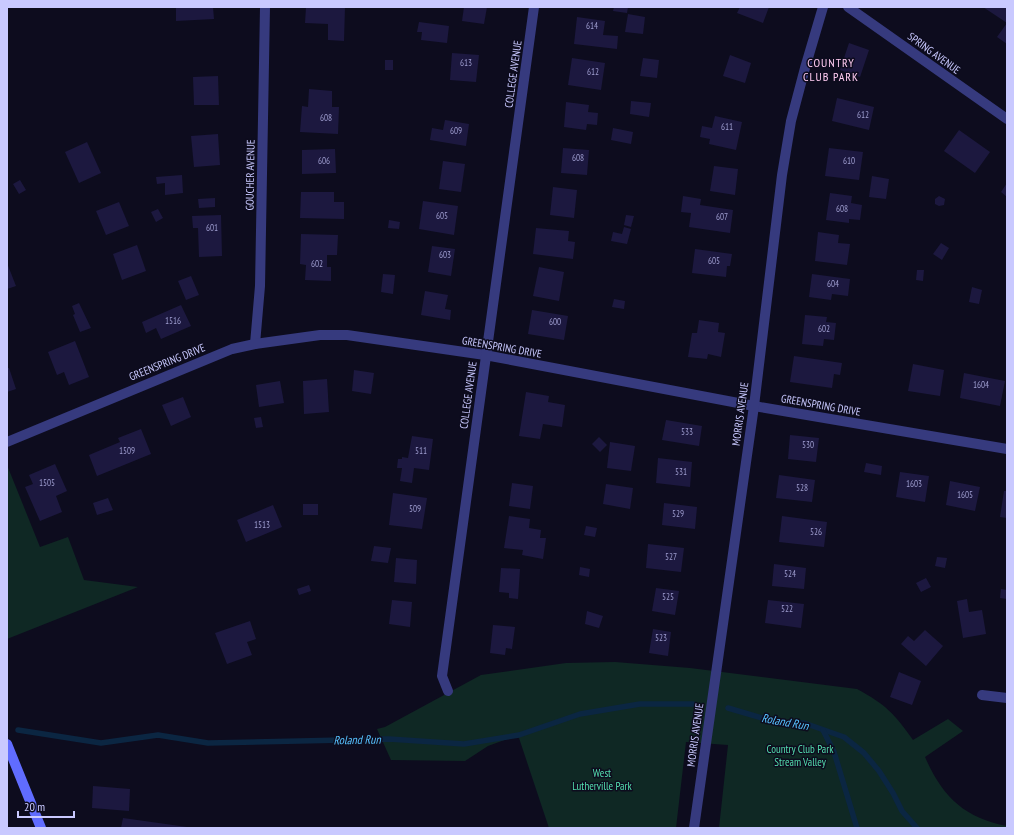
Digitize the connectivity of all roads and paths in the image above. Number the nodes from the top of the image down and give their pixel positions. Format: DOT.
graph roads {
  1 [pos="265,7"];
  2 [pos="534,7"];
  3 [pos="823,7"];
  4 [pos="848,7"];
  5 [pos="1007,119"];
  6 [pos="255,344"];
  7 [pos="485,355"];
  8 [pos="754,406"];
  9 [pos="7,442"];
  10 [pos="1007,449"];
  11 [pos="448,691"];
  12 [pos="982,695"];
  13 [pos="1007,698"];
  14 [pos="7,744"];
  15 [pos="41,828"];
  16 [pos="694,828"];
  1 -- 6 [label="street, GOUCHER AVENUE"];
  2 -- 7 [label="street, COLLEGE AVENUE"];
  3 -- 8 [label="street, MORRIS AVENUE"];
  4 -- 5 [label="street, SPRING AVENUE"];
  6 -- 7 [label="street, GREENSPRING DRIVE"];
  6 -- 9 [label="street, GREENSPRING DRIVE"];
  7 -- 8 [label="street, GREENSPRING DRIVE"];
  7 -- 11 [label="street, COLLEGE AVENUE"];
  8 -- 10 [label="street, GREENSPRING DRIVE"];
  8 -- 16 [label="street, MORRIS AVENUE"];
  12 -- 13 [label="street"];
  14 -- 15 [label="main road"];
}
